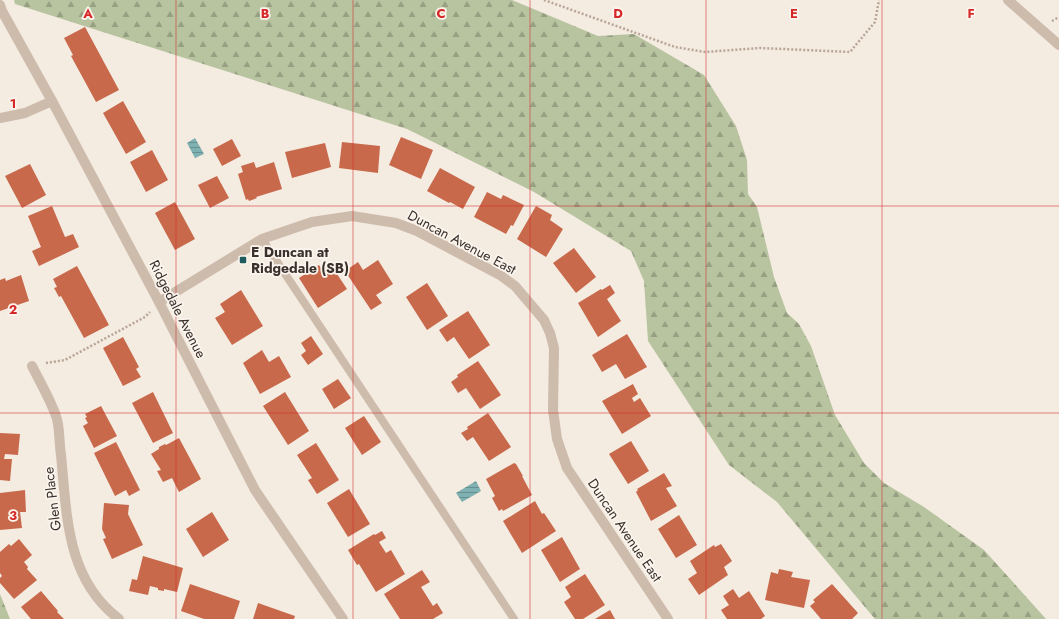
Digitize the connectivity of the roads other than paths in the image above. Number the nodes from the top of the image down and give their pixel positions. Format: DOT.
graph roads {
  1 [pos="1008,0"];
  2 [pos="0,5"];
  3 [pos="1059,46"];
  4 [pos="52,101"];
  5 [pos="0,118"];
  6 [pos="262,239"];
  7 [pos="159,302"];
  8 [pos="32,366"];
  9 [pos="119,619"];
  10 [pos="343,619"];
  11 [pos="514,619"];
  12 [pos="668,619"];
  1 -- 3 [label="street"];
  2 -- 4 [label="street, Ridgedale Avenue"];
  4 -- 5 [label="street"];
  4 -- 7 [label="street, Ridgedale Avenue"];
  6 -- 7 [label="street, Duncan Avenue East"];
  6 -- 11 [label="lane"];
  6 -- 12 [label="street, Duncan Avenue East"];
  7 -- 10 [label="street, Ridgedale Avenue"];
  8 -- 9 [label="street, Glen Place"];
}
